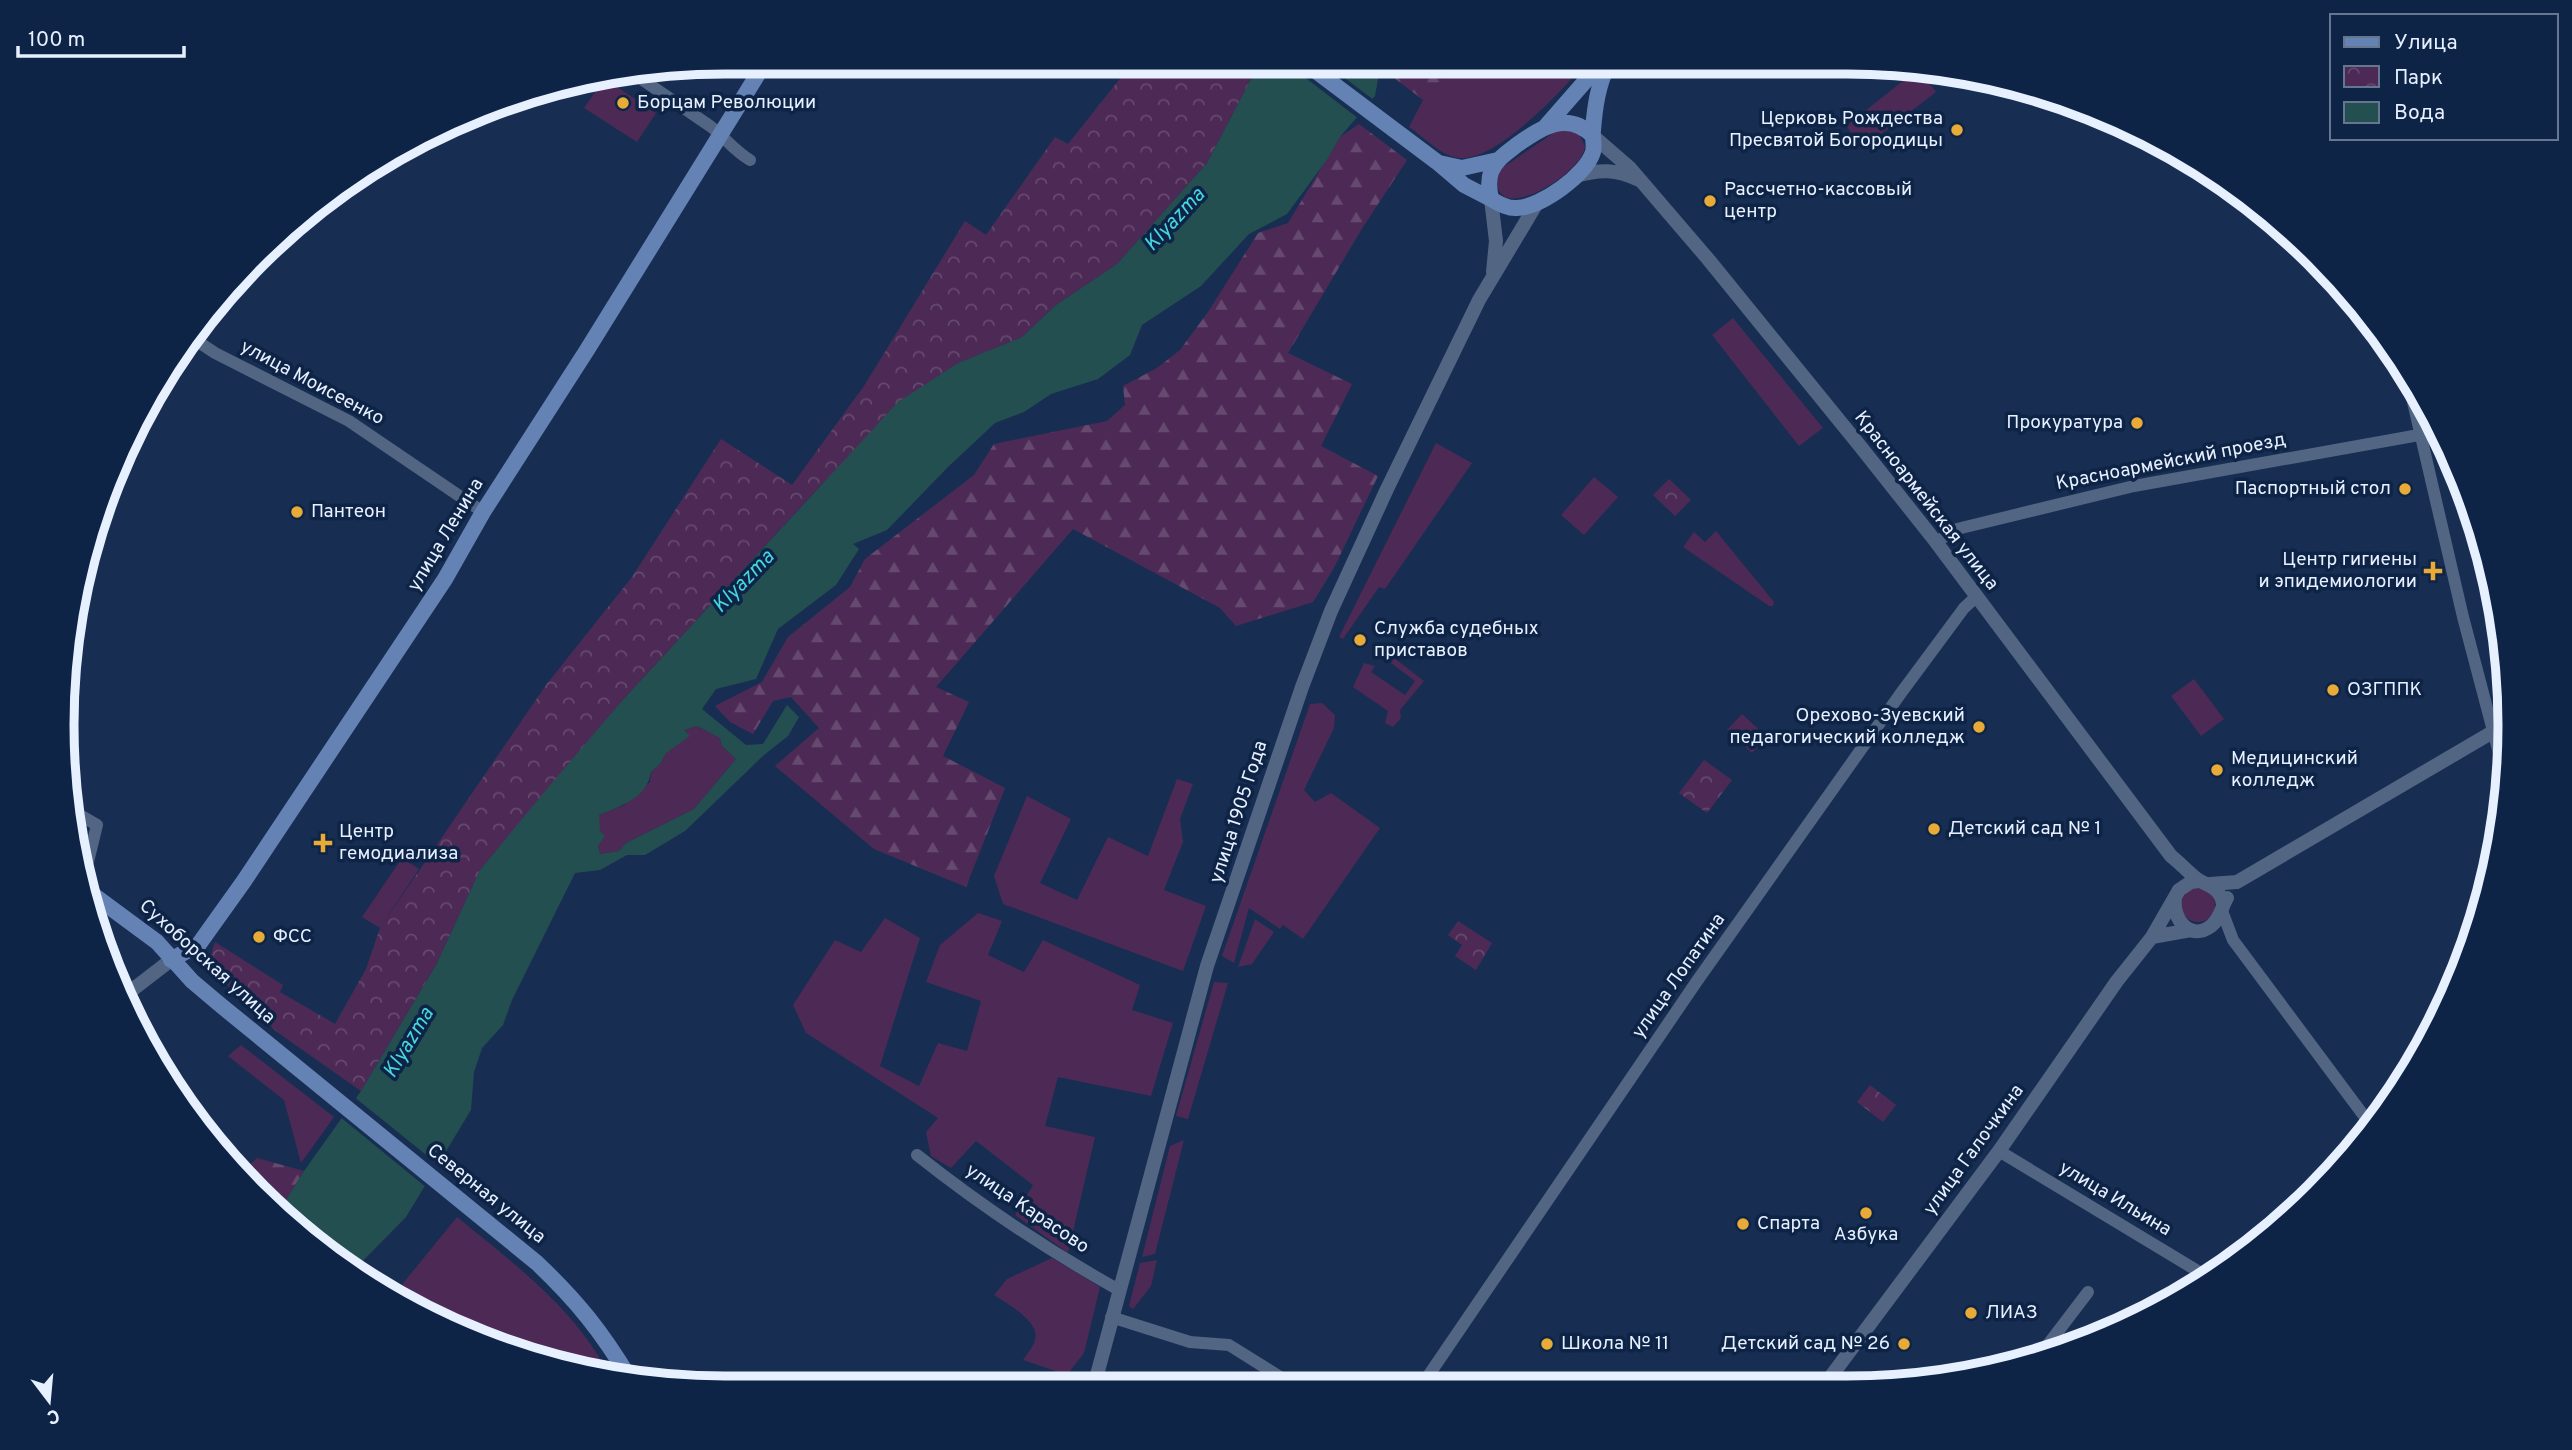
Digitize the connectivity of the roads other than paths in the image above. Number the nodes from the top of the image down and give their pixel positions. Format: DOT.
graph roads {
  1 [pos="758,74"];
  2 [pos="1320,74"];
  3 [pos="1592,74"];
  4 [pos="1603,74"];
  5 [pos="641,79"];
  6 [pos="1546,126"];
  7 [pos="722,135"];
  8 [pos="1592,135"];
  9 [pos="750,160"];
  10 [pos="1498,160"];
  11 [pos="1437,162"];
  12 [pos="1576,176"];
  13 [pos="1639,180"];
  14 [pos="1491,200"];
  15 [pos="1537,202"];
  16 [pos="1493,277"];
  17 [pos="198,342"];
  18 [pos="2412,401"];
  19 [pos="2419,435"];
  20 [pos="483,512"];
  21 [pos="1936,542"];
  22 [pos="1976,596"];
  23 [pos="2498,729"];
  24 [pos="2492,733"];
  25 [pos="2497,751"];
  26 [pos="80,815"];
  27 [pos="2171,856"];
  28 [pos="88,861"];
  29 [pos="2205,882"];
  30 [pos="2237,882"];
  31 [pos="2177,894"];
  32 [pos="97,898"];
  33 [pos="2223,908"];
  34 [pos="2207,928"];
  35 [pos="2191,930"];
  36 [pos="2152,937"];
  37 [pos="2233,940"];
  38 [pos="171,960"];
  39 [pos="131,991"];
  40 [pos="292,1065"];
  41 [pos="2366,1119"];
  42 [pos="1999,1151"];
  43 [pos="917,1155"];
  44 [pos="2200,1272"];
  45 [pos="1119,1290"];
  46 [pos="2088,1292"];
  47 [pos="1111,1317"];
  48 [pos="2048,1344"];
  49 [pos="623,1368"];
  50 [pos="1096,1376"];
  51 [pos="1279,1376"];
  52 [pos="1428,1376"];
  53 [pos="1831,1376"];
  1 -- 7 [label="main road, улица Ленина"];
  2 -- 11 [label="main road"];
  3 -- 6 [label="main road"];
  4 -- 8 [label="main road"];
  5 -- 7 [label="street"];
  6 -- 8 [label="main road"];
  6 -- 10 [label="main road"];
  7 -- 9 [label="street"];
  7 -- 20 [label="main road, улица Ленина"];
  8 -- 12 [label="main road"];
  8 -- 13 [label="street, Красноармейская улица"];
  10 -- 11 [label="main road"];
  10 -- 14 [label="main road"];
  11 -- 14 [label="main road"];
  12 -- 13 [label="street"];
  12 -- 15 [label="main road"];
  13 -- 21 [label="street, Красноармейская улица"];
  14 -- 15 [label="main road"];
  14 -- 16 [label="street"];
  15 -- 16 [label="street, улица 1905 Года"];
  16 -- 45 [label="street, улица 1905 Года"];
  17 -- 20 [label="street, улица Моисеенко"];
  18 -- 19 [label="street"];
  19 -- 21 [label="street, Красноармейский проезд"];
  19 -- 24 [label="street"];
  20 -- 38 [label="main road, улица Ленина"];
  21 -- 22 [label="street, Красноармейская улица"];
  22 -- 27 [label="street, Красноармейская улица"];
  22 -- 52 [label="street, улица Лопатина"];
  23 -- 24 [label="street"];
  24 -- 25 [label="street"];
  24 -- 30 [label="street"];
  26 -- 28 [label="street"];
  27 -- 29 [label="street"];
  27 -- 31 [label="street"];
  29 -- 30 [label="street"];
  29 -- 31 [label="street"];
  29 -- 33 [label="street"];
  30 -- 33 [label="street"];
  31 -- 35 [label="street"];
  31 -- 36 [label="street, улица Галочкина"];
  32 -- 38 [label="main road, Сухоборская улица"];
  33 -- 34 [label="street"];
  33 -- 37 [label="street"];
  34 -- 35 [label="street"];
  34 -- 37 [label="street"];
  35 -- 36 [label="street"];
  36 -- 42 [label="street, улица Галочкина"];
  37 -- 41 [label="street"];
  38 -- 39 [label="street, улица Ленина"];
  38 -- 40 [label="main road, Сухоборская улица"];
  40 -- 49 [label="main road, Северная улица"];
  42 -- 44 [label="street, улица Ильина"];
  42 -- 53 [label="street, улица Галочкина"];
  43 -- 45 [label="street, улица Карасово"];
  45 -- 47 [label="street, улица 1905 Года"];
  46 -- 48 [label="street"];
  47 -- 50 [label="street, улица 1905 Года"];
  47 -- 51 [label="street"];
}
